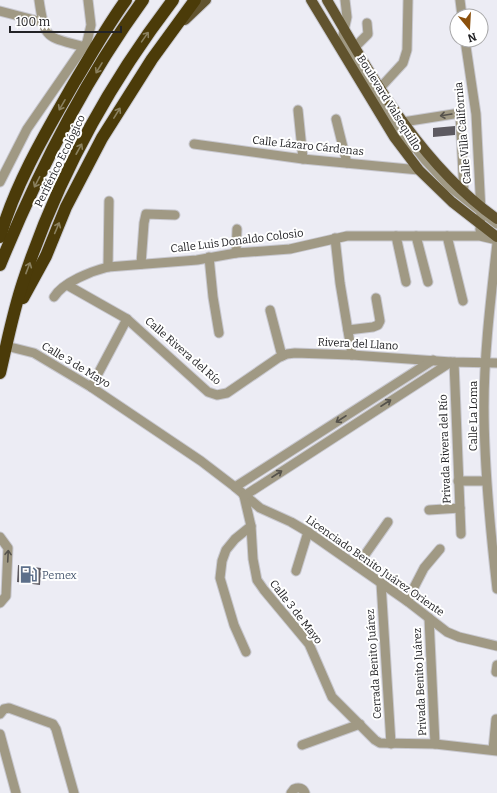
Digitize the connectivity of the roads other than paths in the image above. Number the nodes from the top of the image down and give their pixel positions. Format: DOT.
graph roads {
  1 [pos="39,0"];
  2 [pos="88,0"];
  3 [pos="126,0"];
  4 [pos="143,0"];
  5 [pos="173,0"];
  6 [pos="195,0"];
  7 [pos="206,0"];
  8 [pos="311,0"];
  9 [pos="327,0"];
  10 [pos="345,0"];
  11 [pos="408,0"];
  12 [pos="0,11"];
  13 [pos="42,22"];
  14 [pos="367,23"];
  15 [pos="344,29"];
  16 [pos="172,32"];
  17 [pos="84,47"];
  18 [pos="355,47"];
  19 [pos="466,48"];
  20 [pos="377,90"];
  21 [pos="298,110"];
  22 [pos="336,119"];
  23 [pos="403,122"];
  24 [pos="194,144"];
  25 [pos="303,159"];
  26 [pos="347,163"];
  27 [pos="418,170"];
  28 [pos="0,182"];
  29 [pos="464,194"];
  30 [pos="109,202"];
  31 [pos="175,215"];
  32 [pos="480,216"];
  33 [pos="497,219"];
  34 [pos="497,224"];
  35 [pos="237,229"];
  36 [pos="497,231"];
  37 [pos="396,236"];
  38 [pos="416,236"];
  39 [pos="447,236"];
  40 [pos="480,236"];
  41 [pos="0,237"];
  42 [pos="497,237"];
  43 [pos="335,238"];
  44 [pos="497,240"];
  45 [pos="497,243"];
  46 [pos="236,253"];
  47 [pos="209,257"];
  48 [pos="141,264"];
  49 [pos="0,265"];
  50 [pos="108,267"];
  51 [pos="406,282"];
  52 [pos="428,282"];
  53 [pos="67,285"];
  54 [pos="54,297"];
  55 [pos="376,298"];
  56 [pos="463,301"];
  57 [pos="270,310"];
  58 [pos="14,312"];
  59 [pos="127,318"];
  60 [pos="348,330"];
  61 [pos="219,333"];
  62 [pos="6,346"];
  63 [pos="352,355"];
  64 [pos="282,356"];
  65 [pos="433,360"];
  66 [pos="452,362"];
  67 [pos="485,362"];
  68 [pos="497,362"];
  69 [pos="0,373"];
  70 [pos="91,387"];
  71 [pos="362,405"];
  72 [pos="368,415"];
  73 [pos="291,451"];
  74 [pos="298,460"];
  75 [pos="458,481"];
  76 [pos="486,481"];
  77 [pos="235,487"];
  78 [pos="244,496"];
  79 [pos="460,508"];
  80 [pos="428,510"];
  81 [pos="388,522"];
  82 [pos="251,526"];
  83 [pos="308,532"];
  84 [pos="461,534"];
  85 [pos="0,537"];
  86 [pos="440,549"];
  87 [pos="357,566"];
  88 [pos="296,571"];
  89 [pos="381,583"];
  90 [pos="497,589"];
  91 [pos="407,601"];
  92 [pos="0,603"];
  93 [pos="429,618"];
  94 [pos="497,646"];
  95 [pos="246,652"];
  96 [pos="0,714"];
  97 [pos="496,719"];
  98 [pos="360,724"];
  99 [pos="0,734"];
  100 [pos="391,744"];
  101 [pos="435,744"];
  102 [pos="302,745"];
  103 [pos="495,750"];
  104 [pos="16,793"];
  105 [pos="74,793"];
  106 [pos="291,793"];
  107 [pos="305,793"];
  1 -- 13 [label="street"];
  2 -- 17 [label="street"];
  3 -- 41 [label="highway, one-way"];
  4 -- 49 [label="highway, Periférico Ecológico, one-way"];
  58 -- 5 [label="highway, Periférico Ecológico, one-way"];
  6 -- 16 [label="highway"];
  7 -- 16 [label="main road"];
  8 -- 27 [label="main road, Boulevard Valsequillo"];
  9 -- 15 [label="main road, Boulevard Valsequillo"];
  10 -- 15 [label="street"];
  11 -- 20 [label="street"];
  12 -- 13 [label="street"];
  13 -- 17 [label="street"];
  14 -- 18 [label="street"];
  15 -- 18 [label="main road, Boulevard Valsequillo"];
  15 -- 20 [label="street"];
  58 -- 16 [label="highway, one-way"];
  17 -- 28 [label="street"];
  18 -- 20 [label="main road, Boulevard Valsequillo"];
  19 -- 32 [label="street, Calle Villa California"];
  20 -- 23 [label="main road, Boulevard Valsequillo"];
  20 -- 32 [label="street"];
  21 -- 25 [label="street"];
  22 -- 26 [label="street"];
  23 -- 29 [label="main road, Boulevard Valsequillo"];
  29 -- 23 [label="street, one-way"];
  24 -- 25 [label="street, Calle Lázaro Cárdenas"];
  25 -- 26 [label="street, Calle Lázaro Cárdenas"];
  26 -- 27 [label="street, Calle Lázaro Cárdenas"];
  27 -- 32 [label="main road, Boulevard Valsequillo"];
  29 -- 32 [label="main road, Boulevard Valsequillo"];
  30 -- 50 [label="street"];
  31 -- 48 [label="street"];
  32 -- 33 [label="main road, Boulevard Valsequillo"];
  32 -- 34 [label="street"];
  32 -- 36 [label="street"];
  32 -- 40 [label="street"];
  32 -- 42 [label="main road, Boulevard Valsequillo"];
  35 -- 46 [label="street"];
  37 -- 38 [label="street, Calle Luis Donaldo Colosio"];
  37 -- 43 [label="street, Calle Luis Donaldo Colosio"];
  37 -- 51 [label="street"];
  38 -- 39 [label="street, Calle Luis Donaldo Colosio"];
  38 -- 52 [label="street"];
  39 -- 40 [label="street, Calle Luis Donaldo Colosio"];
  39 -- 56 [label="street"];
  40 -- 44 [label="street, Calle Luis Donaldo Colosio"];
  43 -- 46 [label="street, Calle Luis Donaldo Colosio"];
  43 -- 60 [label="street"];
  45 -- 67 [label="street, Calle La Loma"];
  46 -- 47 [label="street, Calle Luis Donaldo Colosio"];
  47 -- 48 [label="street, Calle Luis Donaldo Colosio"];
  47 -- 61 [label="street"];
  48 -- 50 [label="street, Calle Luis Donaldo Colosio"];
  50 -- 53 [label="street, Calle Luis Donaldo Colosio"];
  53 -- 54 [label="street, Calle Luis Donaldo Colosio"];
  53 -- 59 [label="street, Calle Rivera del Río"];
  55 -- 60 [label="street"];
  57 -- 64 [label="street"];
  58 -- 62 [label="highway, Periférico Ecológico"];
  59 -- 64 [label="street, Calle Rivera del Río"];
  59 -- 70 [label="street"];
  60 -- 63 [label="street"];
  62 -- 69 [label="highway, Periférico Ecológico"];
  62 -- 70 [label="street, Calle 3 de Mayo"];
  63 -- 64 [label="street, Rivera del Llano"];
  63 -- 65 [label="street, Rivera del Llano"];
  65 -- 66 [label="street"];
  65 -- 71 [label="street"];
  66 -- 67 [label="street"];
  72 -- 66 [label="street, one-way"];
  66 -- 75 [label="street, Privada Rivera del Río"];
  67 -- 68 [label="street"];
  67 -- 76 [label="street, Calle La Loma"];
  70 -- 77 [label="street, Calle 3 de Mayo"];
  71 -- 72 [label="street"];
  71 -- 73 [label="street, one-way"];
  72 -- 74 [label="street"];
  73 -- 74 [label="street"];
  73 -- 77 [label="street"];
  78 -- 74 [label="street, one-way"];
  75 -- 76 [label="street"];
  75 -- 79 [label="street, Privada Rivera del Río"];
  76 -- 90 [label="street, Calle La Loma"];
  77 -- 78 [label="street, Calle 3 de Mayo"];
  78 -- 82 [label="street, Calle 3 de Mayo"];
  78 -- 83 [label="street, Licenciado Benito Juárez Oriente"];
  79 -- 80 [label="street"];
  79 -- 84 [label="street, Privada Rivera del Río"];
  81 -- 87 [label="street"];
  82 -- 95 [label="street"];
  82 -- 98 [label="street, Calle 3 de Mayo"];
  83 -- 87 [label="street, Licenciado Benito Juárez Oriente"];
  83 -- 88 [label="street"];
  92 -- 85 [label="street, one-way"];
  86 -- 91 [label="street"];
  87 -- 89 [label="street, Licenciado Benito Juárez Oriente"];
  89 -- 91 [label="street, Licenciado Benito Juárez Oriente"];
  89 -- 100 [label="street, Cerrada Benito Juárez"];
  91 -- 93 [label="street, Licenciado Benito Juárez Oriente"];
  93 -- 94 [label="street, Licenciado Benito Juárez Oriente"];
  93 -- 101 [label="street, Privada Benito Juárez"];
  96 -- 105 [label="street"];
  97 -- 103 [label="street"];
  98 -- 100 [label="street, Calle 3 de Mayo"];
  98 -- 102 [label="street"];
  99 -- 104 [label="street"];
  100 -- 101 [label="street, Calle 3 de Mayo"];
  101 -- 103 [label="street, Calle 3 de Mayo"];
  106 -- 107 [label="street"];
}
